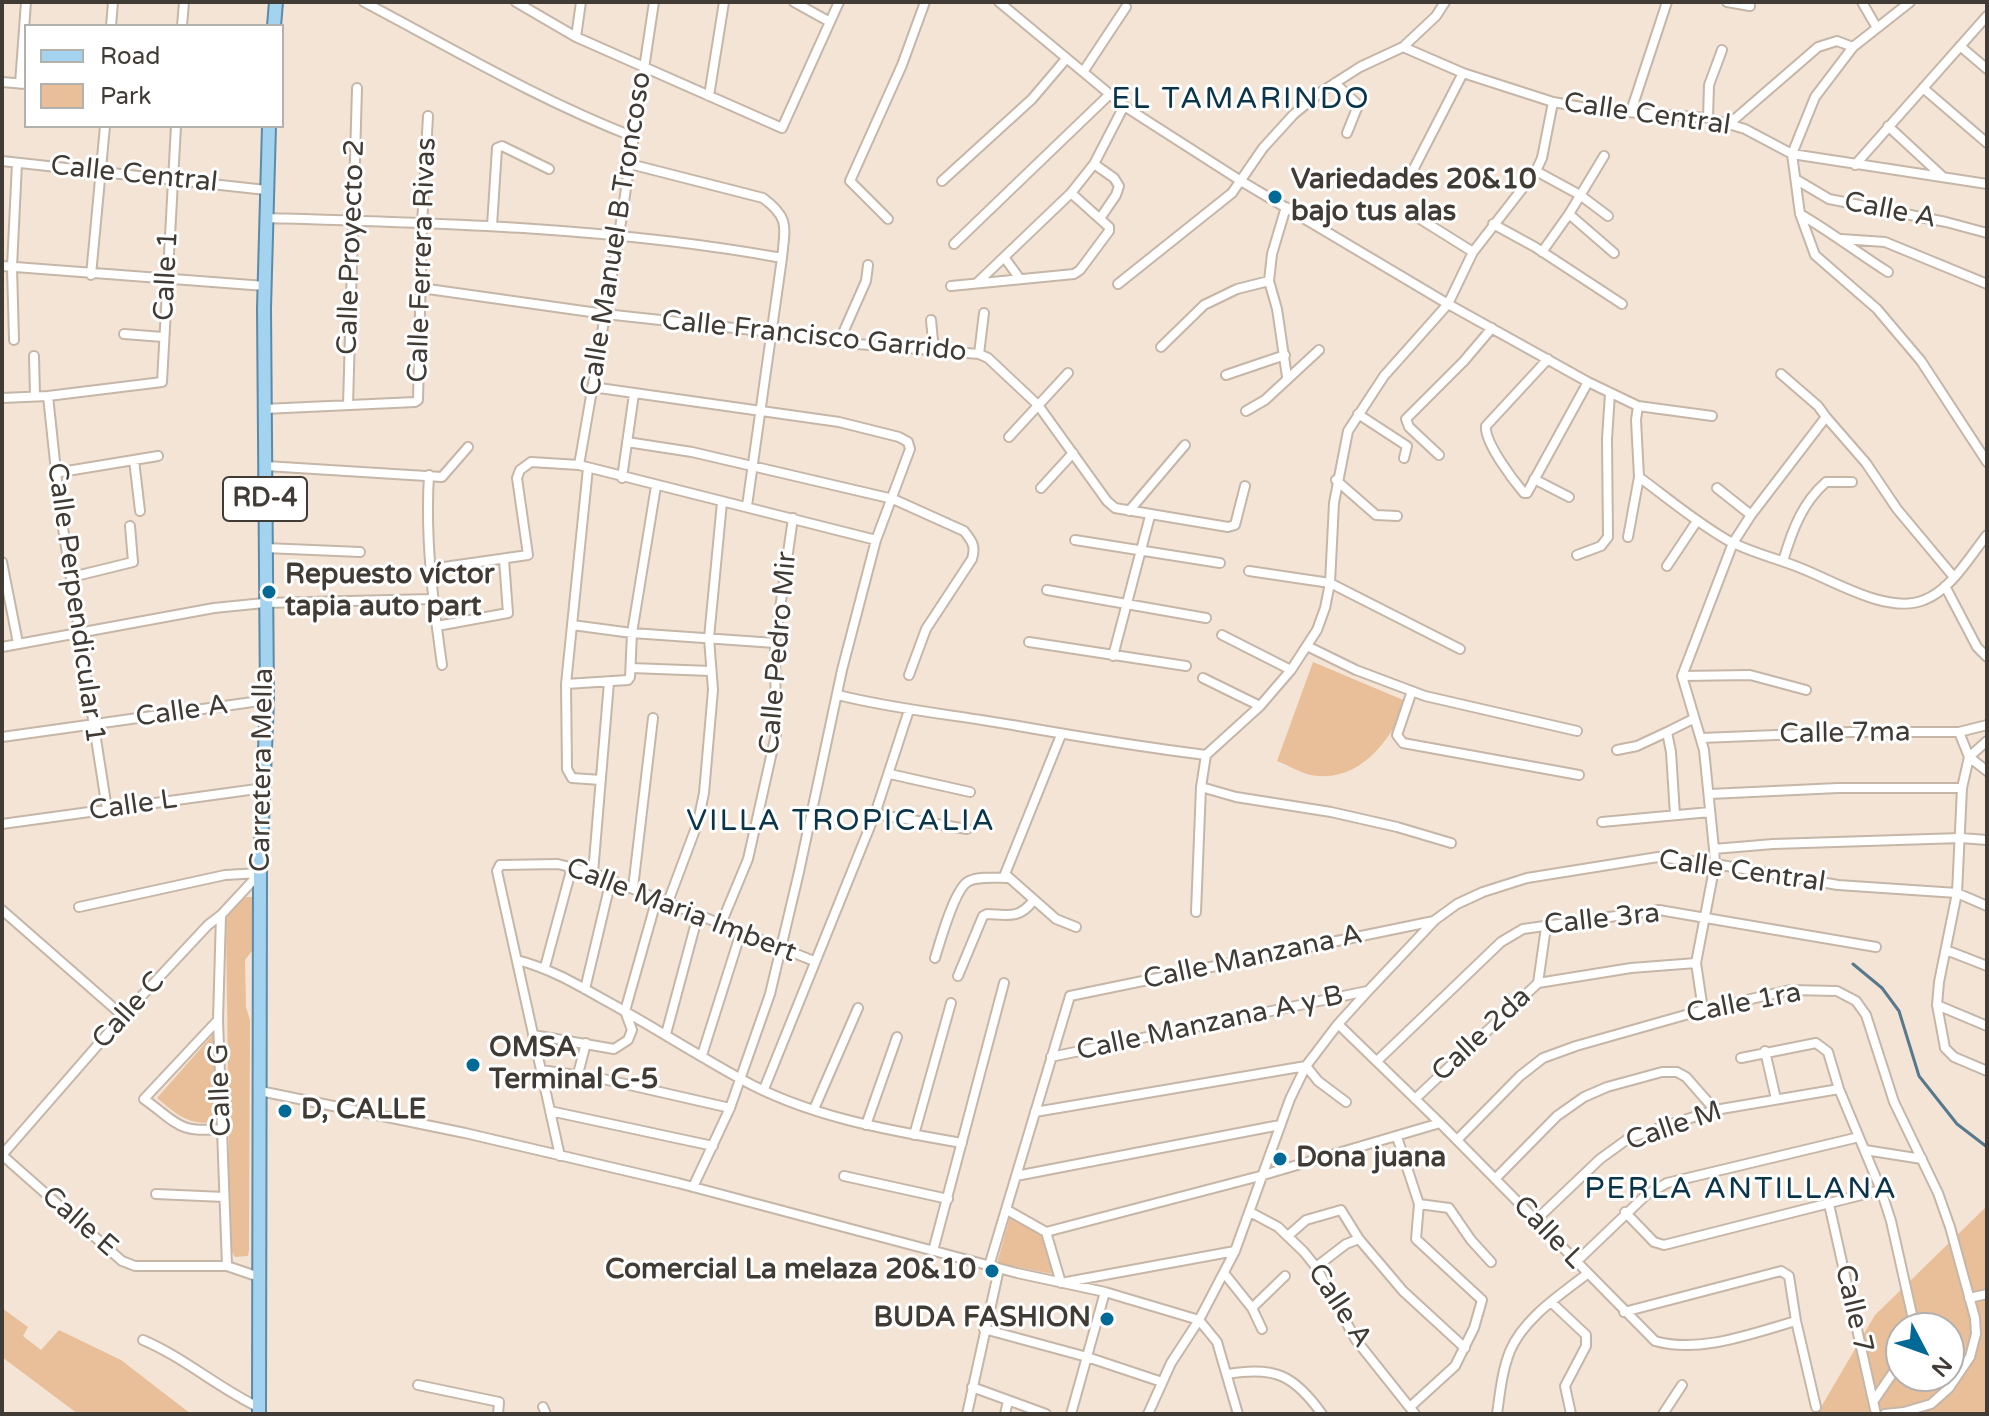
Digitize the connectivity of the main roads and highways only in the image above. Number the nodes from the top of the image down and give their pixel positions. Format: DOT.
graph roads {
  1 [pos="276,2"];
  2 [pos="274,24"];
  3 [pos="269,128"];
  4 [pos="259,1411"];
  1 -- 2 [label="main road"];
  3 -- 4 [label="main road, Carretera Mella / RD-4"];
}
